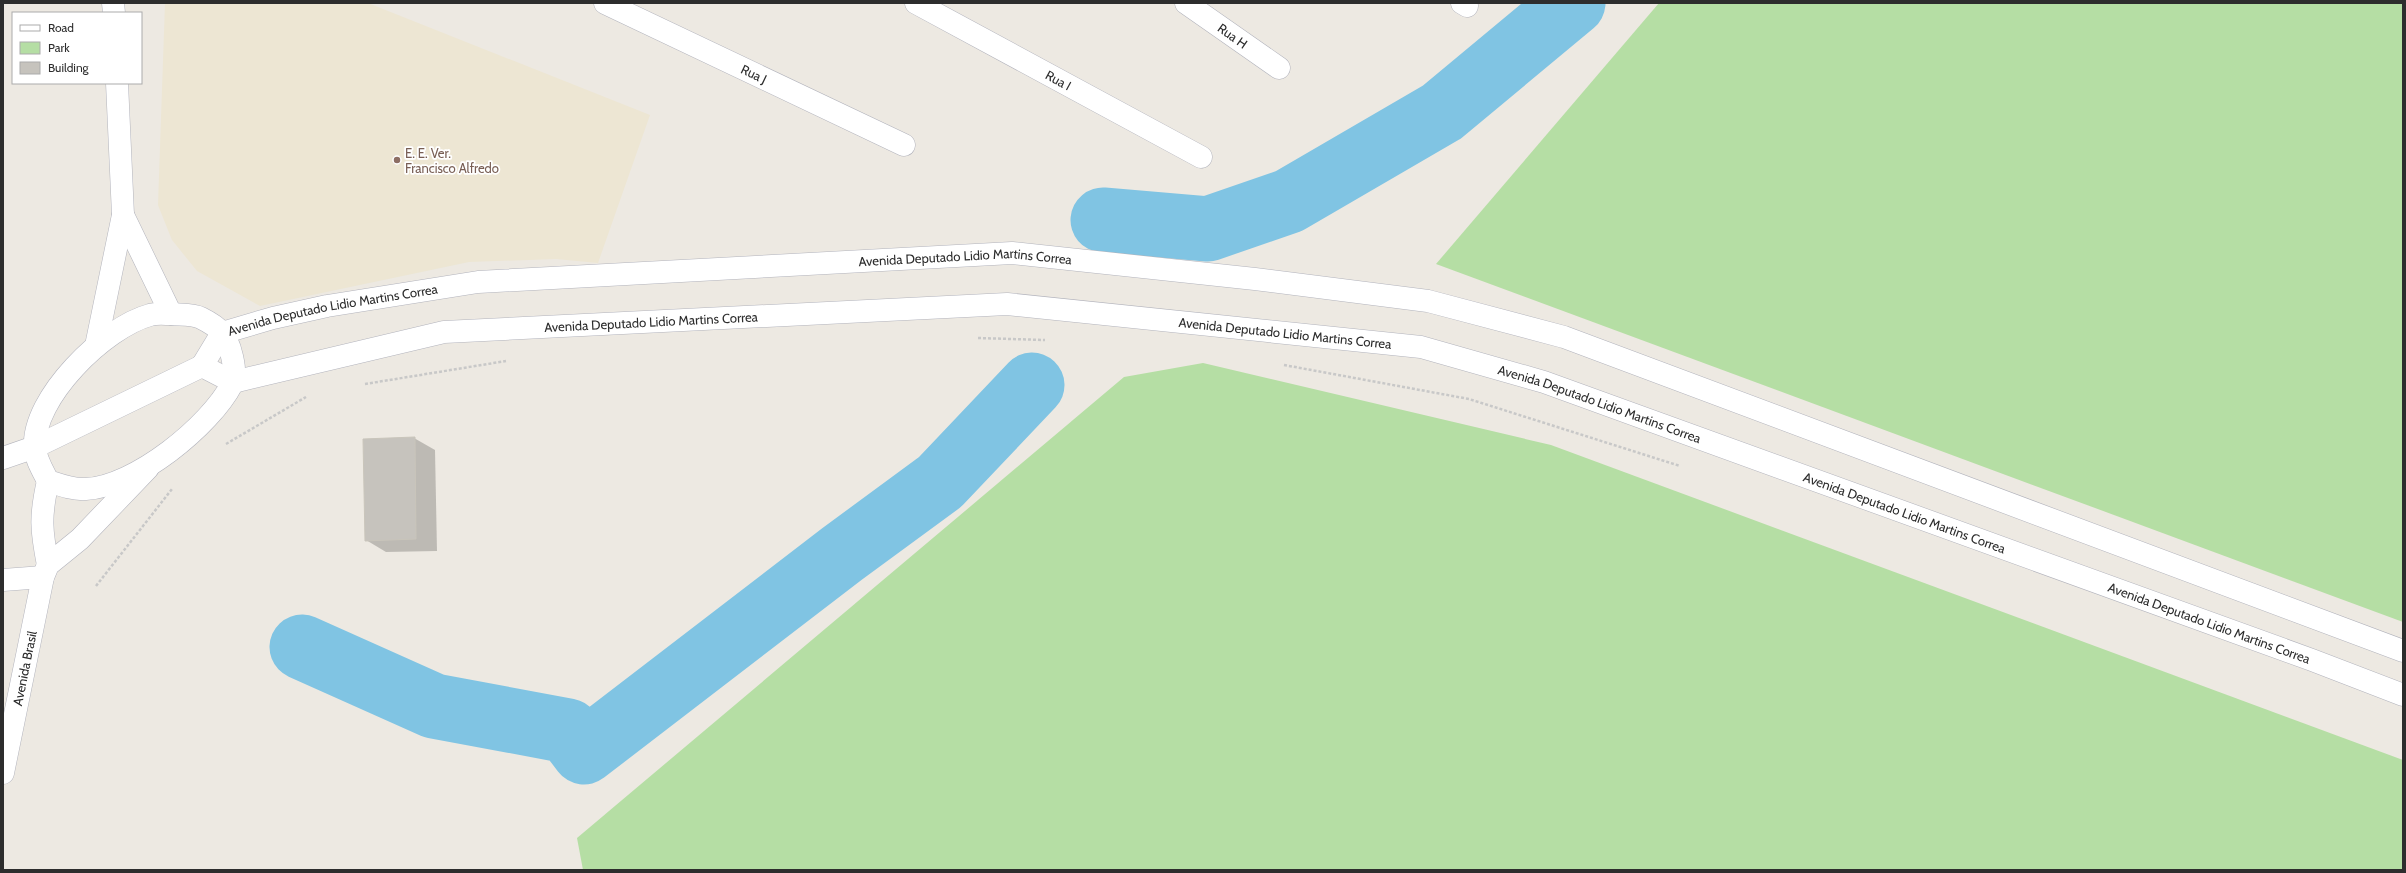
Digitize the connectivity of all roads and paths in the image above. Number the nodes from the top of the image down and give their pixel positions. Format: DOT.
graph roads {
  1 [pos="605,3"];
  2 [pos="916,3"];
  3 [pos="1186,3"];
  4 [pos="1279,68"];
  5 [pos="117,84"];
  6 [pos="904,146"];
  7 [pos="1201,157"];
  8 [pos="123,215"];
  9 [pos="171,314"];
  10 [pos="222,333"];
  11 [pos="975,338"];
  12 [pos="1047,340"];
  13 [pos="96,346"];
  14 [pos="514,360"];
  15 [pos="1276,364"];
  16 [pos="202,366"];
  17 [pos="233,382"];
  18 [pos="360,385"];
  19 [pos="308,396"];
  20 [pos="220,447"];
  21 [pos="34,448"];
  22 [pos="3,458"];
  23 [pos="153,464"];
  24 [pos="1687,468"];
  25 [pos="48,481"];
  26 [pos="174,488"];
  27 [pos="45,571"];
  28 [pos="3,580"];
  29 [pos="96,586"];
  30 [pos="2403,650"];
  31 [pos="2403,695"];
  32 [pos="3,773"];
  1 -- 6 [label="main road, Rua J"];
  2 -- 7 [label="main road, Rua I"];
  3 -- 4 [label="main road, Rua H"];
  5 -- 8 [label="main road"];
  8 -- 9 [label="main road"];
  8 -- 13 [label="main road"];
  9 -- 10 [label="main road"];
  9 -- 13 [label="main road"];
  10 -- 16 [label="main road, Avenida Deputado Lidio Martins Correa"];
  10 -- 17 [label="main road"];
  10 -- 30 [label="main road, Avenida Deputado Lidio Martins Correa"];
  11 -- 12 [label="path"];
  13 -- 21 [label="main road"];
  14 -- 18 [label="path"];
  15 -- 24 [label="path"];
  16 -- 17 [label="main road"];
  16 -- 21 [label="main road"];
  17 -- 23 [label="main road"];
  17 -- 31 [label="main road, Avenida Deputado Lidio Martins Correa"];
  19 -- 20 [label="path"];
  21 -- 22 [label="main road"];
  21 -- 25 [label="main road"];
  23 -- 25 [label="main road"];
  23 -- 27 [label="main road"];
  25 -- 27 [label="main road, Avenida Brasil"];
  26 -- 29 [label="path"];
  27 -- 28 [label="main road"];
  27 -- 32 [label="main road, Avenida Brasil"];
}
